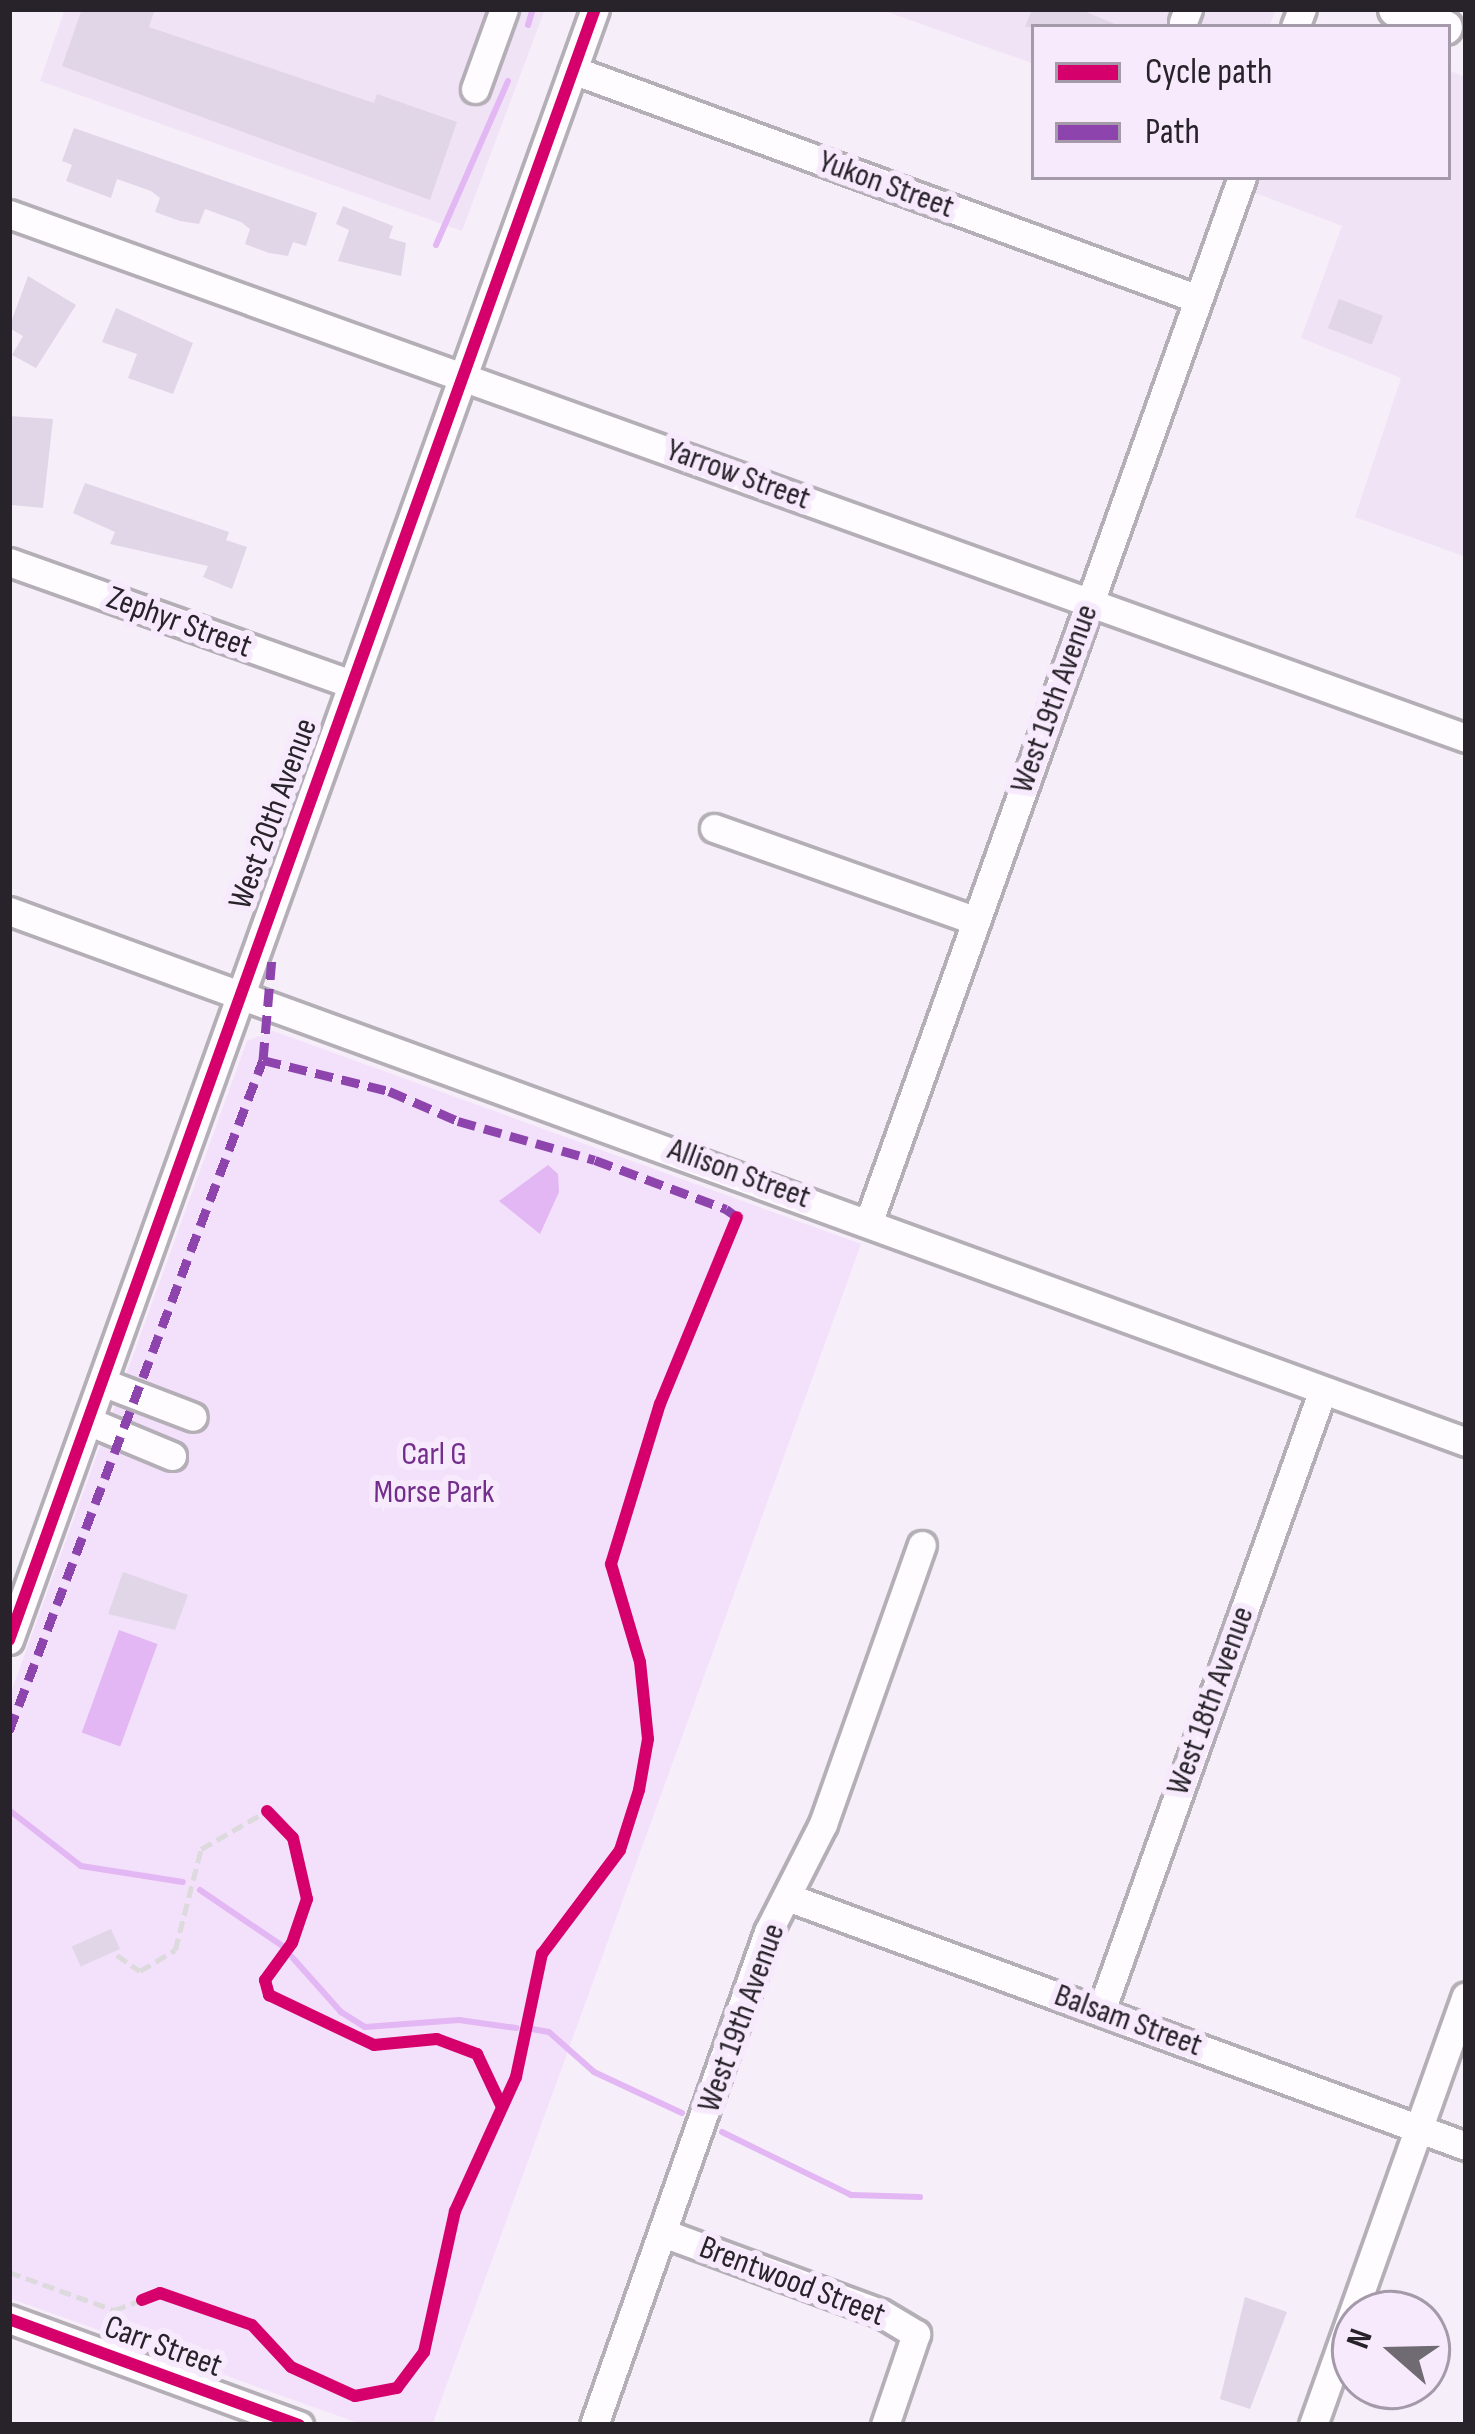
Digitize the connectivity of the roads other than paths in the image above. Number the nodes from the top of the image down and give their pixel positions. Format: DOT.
graph roads {
  1 [pos="504,9"];
  2 [pos="595,9"];
  3 [pos="1396,9"];
  4 [pos="1435,24"];
  5 [pos="574,70"];
  6 [pos="475,89"];
  7 [pos="1241,180"];
  8 [pos="9,214"];
  9 [pos="1198,299"];
  10 [pos="459,374"];
  11 [pos="9,562"];
  12 [pos="1090,602"];
  13 [pos="349,683"];
  14 [pos="1466,738"];
  15 [pos="714,828"];
  16 [pos="9,911"];
  17 [pos="976,921"];
  18 [pos="238,994"];
  19 [pos="869,1221"];
  20 [pos="102,1382"];
  21 [pos="1322,1392"];
  22 [pos="193,1417"];
  23 [pos="88,1420"];
  24 [pos="1466,1442"];
  25 [pos="172,1456"];
  26 [pos="922,1545"];
  27 [pos="9,1640"];
  28 [pos="790,1898"];
  29 [pos="1466,1996"];
  30 [pos="1101,2011"];
  31 [pos="1418,2128"];
  32 [pos="1466,2146"];
  33 [pos="666,2234"];
  34 [pos="9,2319"];
  35 [pos="298,2425"];
  36 [pos="594,2425"];
  37 [pos="885,2425"];
  38 [pos="1312,2425"];
  1 -- 6 [label="street"];
  2 -- 5 [label="street, West 20th Avenue"];
  3 -- 4 [label="main road"];
  5 -- 9 [label="street, Yukon Street"];
  5 -- 10 [label="street, West 20th Avenue"];
  7 -- 9 [label="street, West 19th Avenue"];
  8 -- 10 [label="street, Yarrow Street"];
  9 -- 12 [label="street, West 19th Avenue"];
  10 -- 12 [label="street, Yarrow Street"];
  10 -- 13 [label="street, West 20th Avenue"];
  11 -- 13 [label="street, Zephyr Street"];
  12 -- 14 [label="street, Yarrow Street"];
  12 -- 17 [label="street, West 19th Avenue"];
  13 -- 18 [label="street, West 20th Avenue"];
  15 -- 17 [label="street"];
  16 -- 18 [label="street, Allison Street"];
  17 -- 19 [label="street, West 19th Avenue"];
  18 -- 19 [label="street, Allison Street"];
  18 -- 20 [label="street, West 20th Avenue"];
  19 -- 21 [label="street, Allison Street"];
  20 -- 22 [label="street"];
  20 -- 23 [label="street, West 20th Avenue"];
  21 -- 24 [label="street, Allison Street"];
  21 -- 30 [label="street, West 18th Avenue"];
  23 -- 25 [label="street"];
  23 -- 27 [label="street, West 20th Avenue"];
  26 -- 28 [label="street, West 19th Avenue"];
  28 -- 30 [label="street, Balsam Street"];
  28 -- 33 [label="street, West 19th Avenue"];
  29 -- 31 [label="street"];
  30 -- 31 [label="street, Balsam Street"];
  31 -- 32 [label="street, Balsam Street"];
  31 -- 38 [label="street"];
  33 -- 36 [label="street, West 19th Avenue"];
  33 -- 37 [label="street, Brentwood Street"];
  34 -- 35 [label="street, Carr Street"];
}
